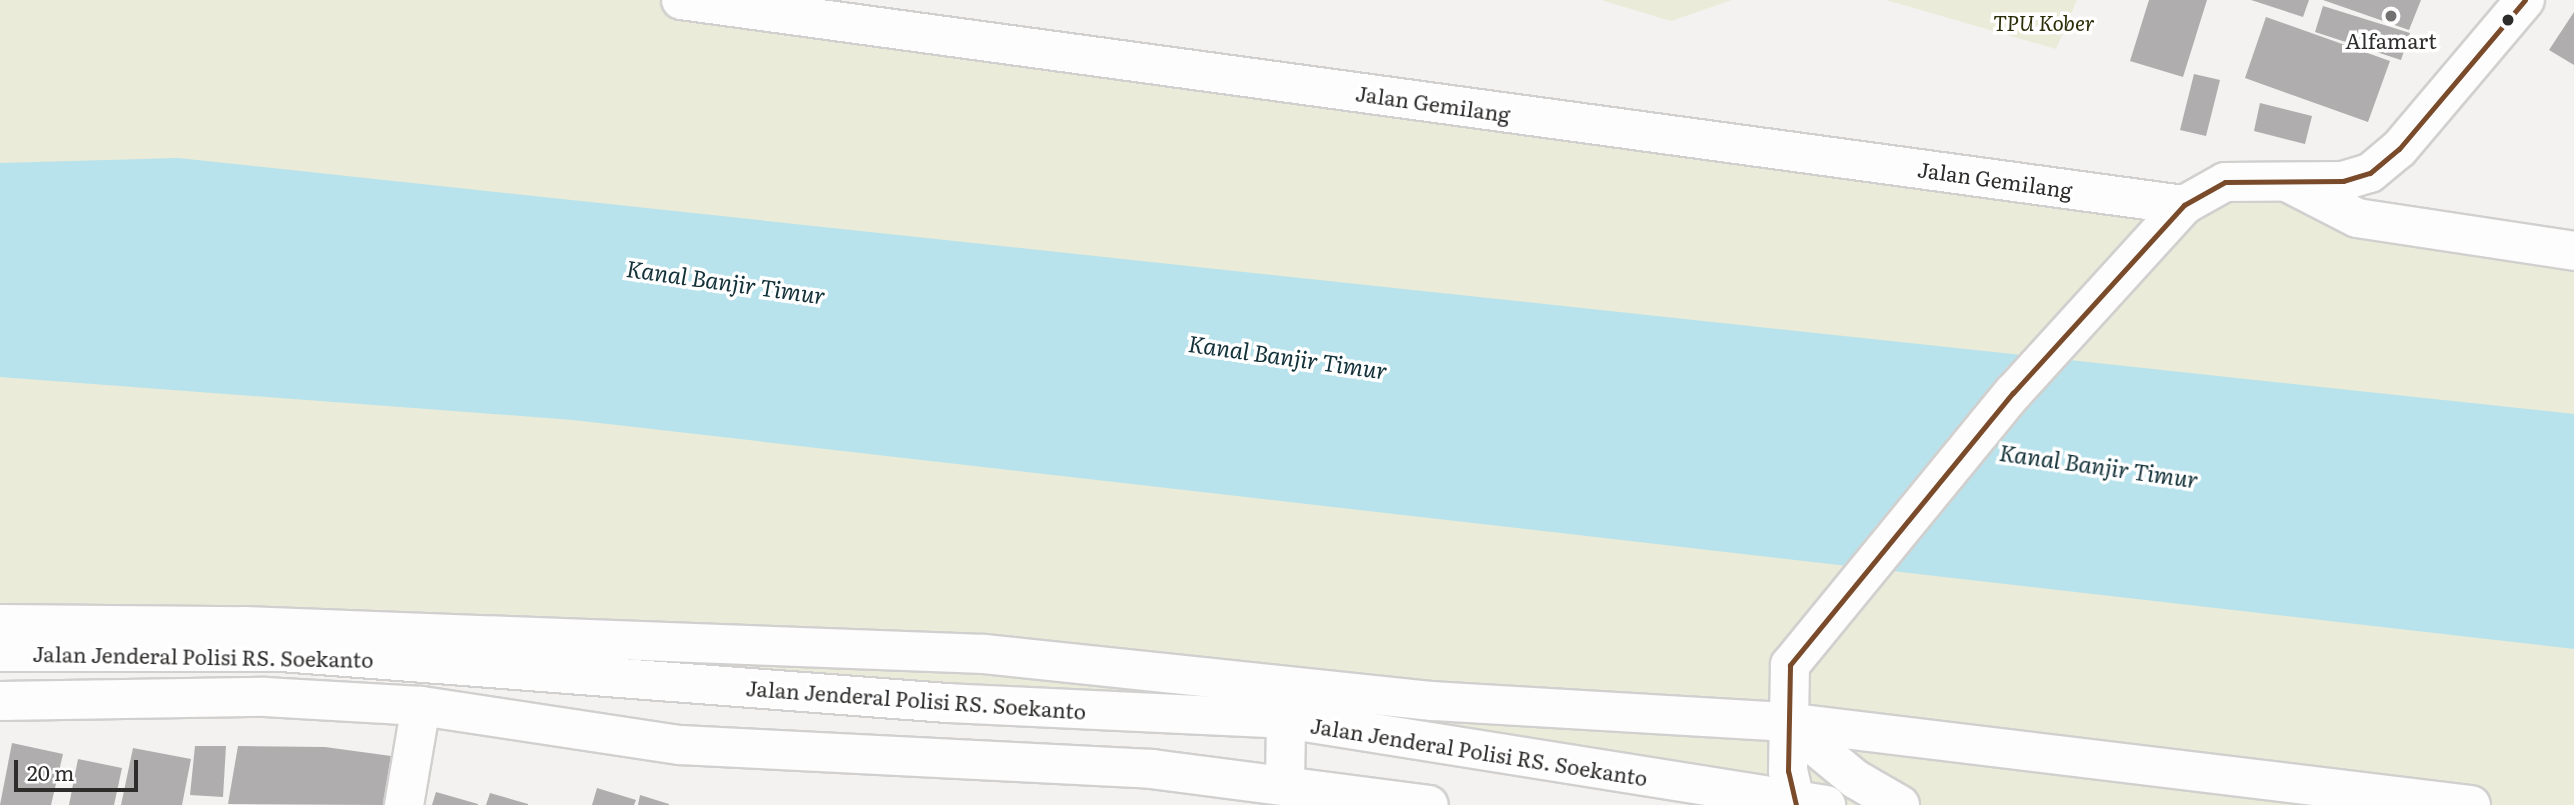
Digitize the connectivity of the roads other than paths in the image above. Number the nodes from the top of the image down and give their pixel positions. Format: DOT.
graph roads {
  1 [pos="681,0"];
  2 [pos="2525,0"];
  3 [pos="890,14"];
  4 [pos="2277,177"];
  5 [pos="2177,216"];
  6 [pos="2574,251"];
  7 [pos="0,624"];
  8 [pos="0,652"];
  9 [pos="0,701"];
  10 [pos="421,706"];
  11 [pos="1286,719"];
  12 [pos="1786,722"];
  13 [pos="1286,795"];
  14 [pos="1805,803"];
  15 [pos="404,805"];
  16 [pos="1429,805"];
  17 [pos="1900,805"];
  18 [pos="2471,805"];
  1 -- 3 [label="street, Jalan Gemilang"];
  2 -- 4 [label="street"];
  3 -- 5 [label="street, Jalan Gemilang"];
  4 -- 5 [label="street"];
  4 -- 6 [label="street"];
  5 -- 12 [label="street"];
  7 -- 12 [label="street"];
  8 -- 11 [label="street, Jalan Jenderal Polisi RS. Soekanto"];
  9 -- 10 [label="street, Jalan Jenderal Polisi RS. Soekanto"];
  10 -- 13 [label="street, Jalan Jenderal Polisi RS. Soekanto"];
  10 -- 15 [label="street"];
  11 -- 13 [label="street"];
  11 -- 14 [label="street, Jalan Jenderal Polisi RS. Soekanto"];
  12 -- 14 [label="street"];
  12 -- 17 [label="street"];
  12 -- 18 [label="street"];
  13 -- 16 [label="street, Jalan Jenderal Polisi RS. Soekanto"];
}
